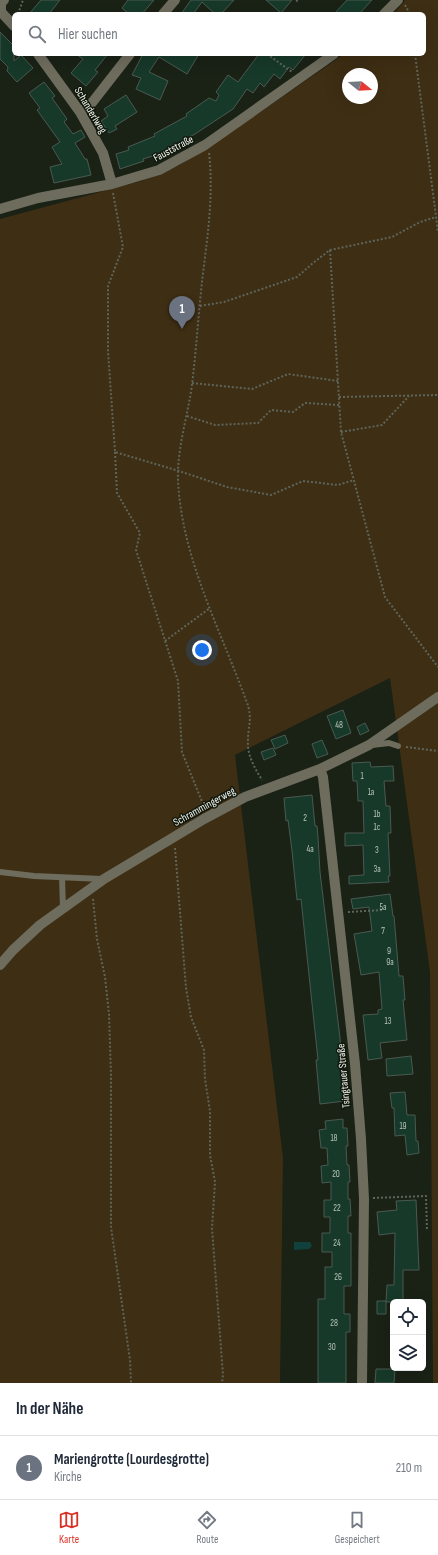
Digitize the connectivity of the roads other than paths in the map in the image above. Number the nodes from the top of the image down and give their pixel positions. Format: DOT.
graph roads {
  1 [pos="4,0"];
  2 [pos="175,0"];
  3 [pos="398,0"];
  4 [pos="165,12"];
  5 [pos="386,12"];
  6 [pos="12,24"];
  7 [pos="39,56"];
  8 [pos="128,56"];
  9 [pos="331,56"];
  10 [pos="80,112"];
  11 [pos="112,184"];
  12 [pos="0,209"];
  13 [pos="438,698"];
  14 [pos="388,733"];
  15 [pos="389,743"];
  16 [pos="370,745"];
  17 [pos="398,746"];
  18 [pos="320,769"];
  19 [pos="0,872"];
  20 [pos="62,878"];
  21 [pos="104,879"];
  22 [pos="63,907"];
  23 [pos="0,965"];
  24 [pos="362,1383"];
  1 -- 6 [label="street"];
  2 -- 4 [label="street"];
  3 -- 5 [label="street"];
  7 -- 10 [label="street, Schanderlweg"];
  8 -- 10 [label="street"];
  9 -- 11 [label="street, Fauststraße"];
  10 -- 11 [label="street, Schanderlweg"];
  11 -- 12 [label="street, Fauststraße"];
  13 -- 14 [label="street, Schrammingerweg"];
  14 -- 15 [label="lane"];
  14 -- 16 [label="street, Schrammingerweg"];
  15 -- 16 [label="lane"];
  15 -- 17 [label="lane"];
  16 -- 18 [label="street, Schrammingerweg"];
  18 -- 21 [label="street, Schrammingerweg"];
  18 -- 24 [label="street, Tsingtauer Straße"];
  19 -- 20 [label="lane"];
  20 -- 21 [label="lane"];
  20 -- 22 [label="lane"];
  21 -- 22 [label="street, Schrammingerweg"];
  22 -- 23 [label="street, Schrammingerweg"];
}
